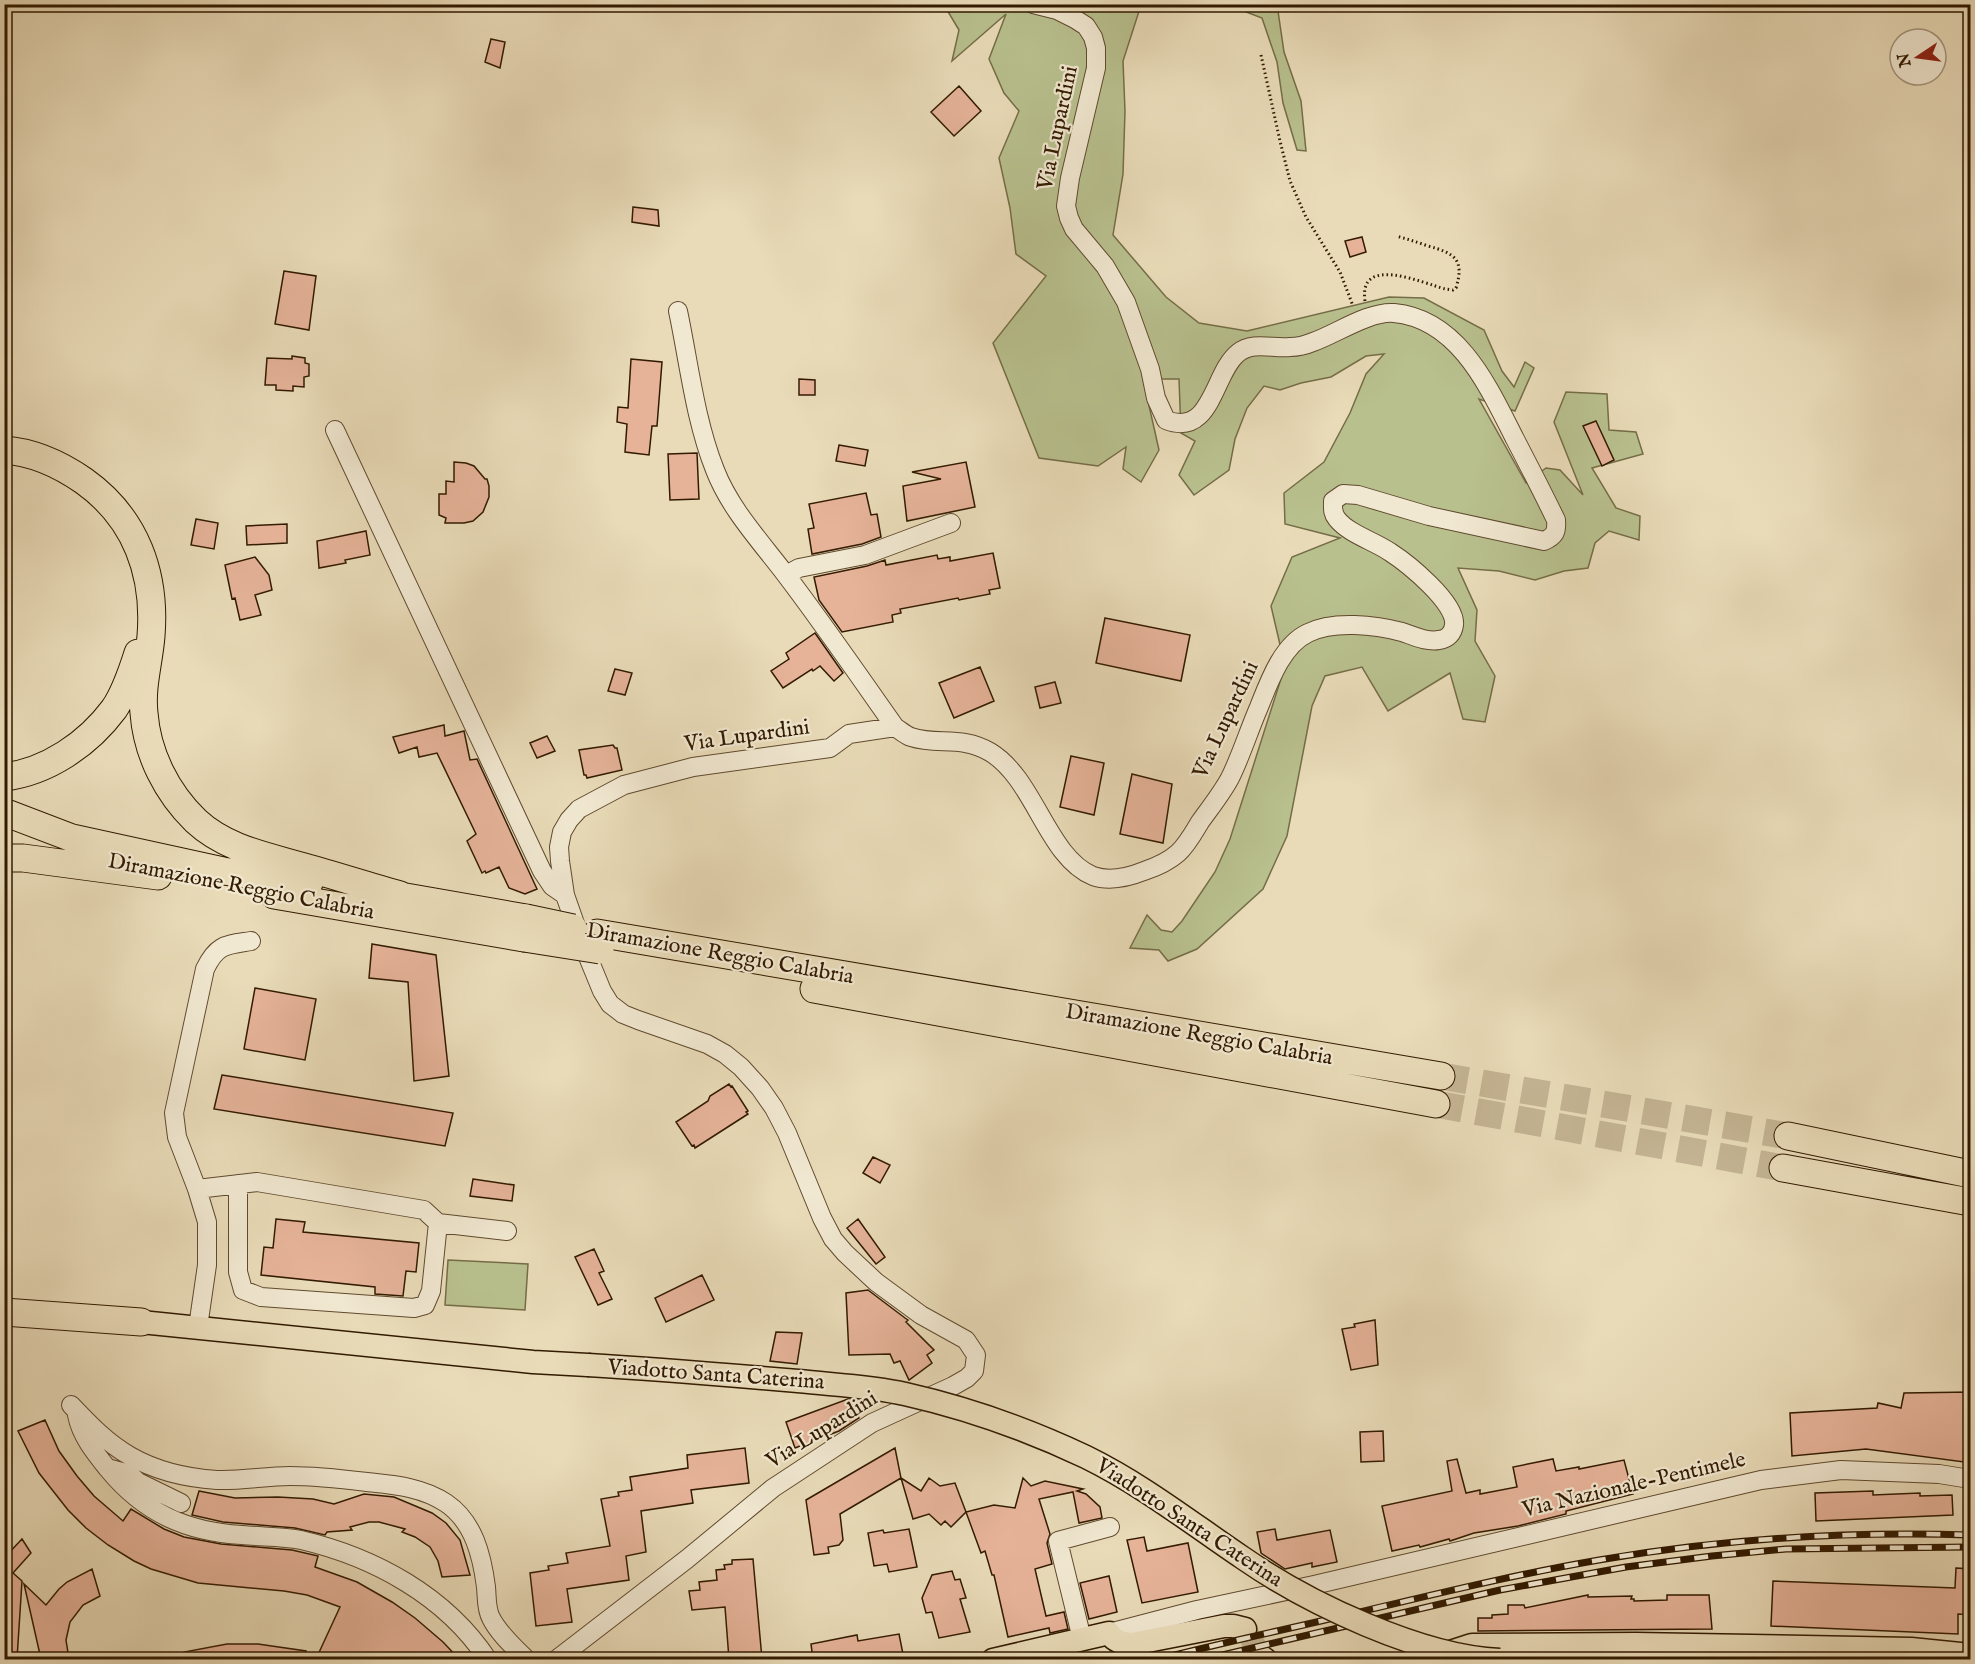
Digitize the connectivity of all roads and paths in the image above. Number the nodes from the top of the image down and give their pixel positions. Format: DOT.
graph roads {
  1 [pos="1033,4"];
  2 [pos="1261,55"];
  3 [pos="1396,236"];
  4 [pos="678,311"];
  5 [pos="1365,319"];
  6 [pos="335,430"];
  7 [pos="4,450"];
  8 [pos="951,523"];
  9 [pos="786,575"];
  10 [pos="152,603"];
  11 [pos="895,727"];
  12 [pos="4,777"];
  13 [pos="4,812"];
  14 [pos="4,832"];
  15 [pos="4,858"];
  16 [pos="158,876"];
  17 [pos="400,895"];
  18 [pos="565,896"];
  19 [pos="525,928"];
  20 [pos="251,941"];
  21 [pos="599,942"];
  22 [pos="1441,1076"];
  23 [pos="1436,1104"];
  24 [pos="1788,1136"];
  25 [pos="1783,1168"];
  26 [pos="1971,1174"];
  27 [pos="238,1184"];
  28 [pos="197,1189"];
  29 [pos="1971,1202"];
  30 [pos="438,1223"];
  31 [pos="507,1231"];
  32 [pos="4,1312"];
  33 [pos="141,1322"];
  34 [pos="198,1327"];
  35 [pos="107,1468"];
  36 [pos="1971,1479"];
  37 [pos="181,1503"];
  38 [pos="1110,1527"];
  39 [pos="1245,1629"];
  40 [pos="1109,1633"];
  41 [pos="1082,1640"];
  42 [pos="1472,1645"];
  43 [pos="1971,1655"];
  44 [pos="488,1659"];
  45 [pos="527,1659"];
  46 [pos="556,1659"];
  47 [pos="993,1659"];
  48 [pos="1426,1659"];
  49 [pos="1444,1659"];
  50 [pos="1500,1659"];
  51 [pos="1669,1659"];
  52 [pos="1897,1659"];
  1 -- 5 [label="street, Via Lupardini"];
  2 -- 5 [label="path"];
  3 -- 5 [label="path"];
  4 -- 9 [label="street"];
  5 -- 11 [label="street, Via Lupardini"];
  6 -- 18 [label="street"];
  7 -- 10 [label="highway"];
  8 -- 9 [label="street"];
  9 -- 11 [label="street"];
  10 -- 12 [label="highway"];
  10 -- 17 [label="highway"];
  11 -- 18 [label="street, Via Lupardini"];
  13 -- 17 [label="highway, Diramazione Reggio Calabria"];
  14 -- 16 [label="highway, Diramazione Reggio Calabria"];
  15 -- 16 [label="highway"];
  16 -- 19 [label="highway, Diramazione Reggio Calabria"];
  17 -- 19 [label="highway, Diramazione Reggio Calabria"];
  18 -- 46 [label="street, Via Lupardini"];
  19 -- 21 [label="highway, Diramazione Reggio Calabria, bridge"];
  20 -- 28 [label="street"];
  21 -- 22 [label="highway, Diramazione Reggio Calabria"];
  21 -- 23 [label="highway, Diramazione Reggio Calabria"];
  24 -- 26 [label="highway"];
  25 -- 29 [label="highway"];
  27 -- 28 [label="street"];
  27 -- 30 [label="street"];
  27 -- 30 [label="street"];
  28 -- 34 [label="street"];
  30 -- 31 [label="street"];
  32 -- 33 [label="highway"];
  33 -- 34 [label="main road, Viadotto Santa Caterina"];
  34 -- 50 [label="main road, Viadotto Santa Caterina, bridge"];
  35 -- 37 [label="street"];
  35 -- 44 [label="street"];
  35 -- 45 [label="street"];
  36 -- 40 [label="street, Via Nazionale-Pentimele"];
  38 -- 41 [label="street"];
  39 -- 40 [label="main road"];
  40 -- 41 [label="main road"];
  41 -- 47 [label="main road"];
  42 -- 43 [label="main road"];
  42 -- 48 [label="main road"];
  42 -- 49 [label="street"];
  51 -- 52 [label="main road"];
}
